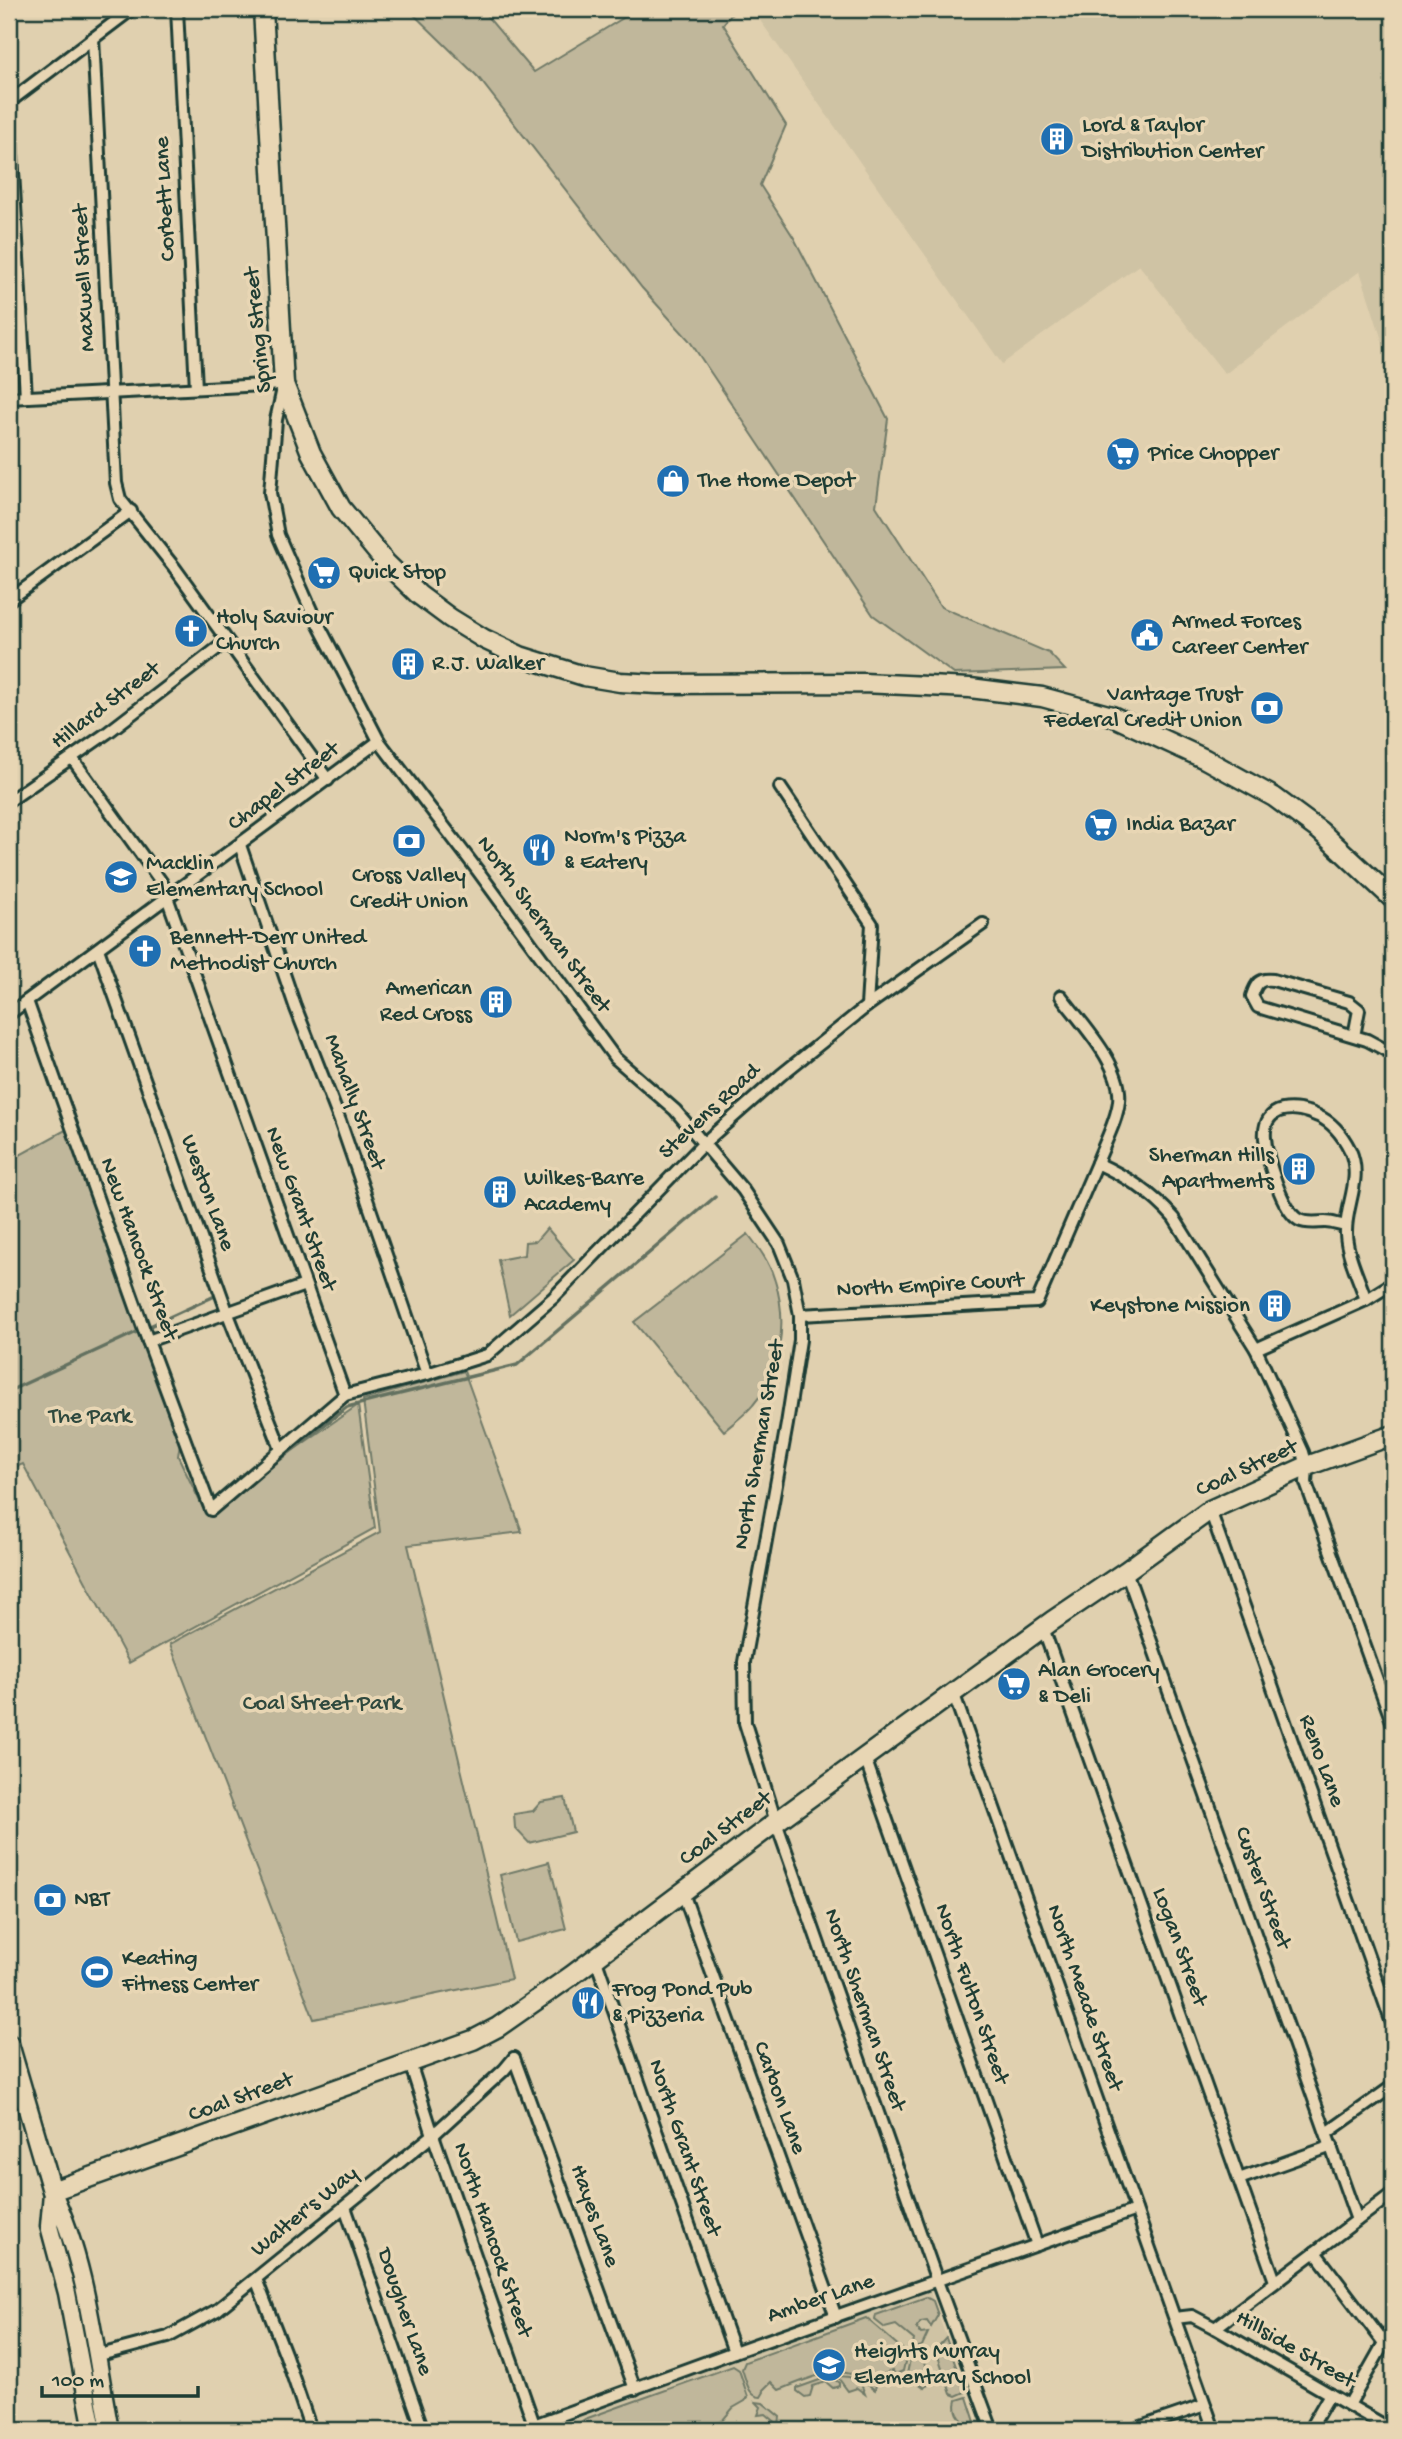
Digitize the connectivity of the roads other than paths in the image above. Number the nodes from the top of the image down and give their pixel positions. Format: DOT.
graph roads {
  1 [pos="132,9"];
  2 [pos="177,9"];
  3 [pos="263,9"];
  4 [pos="93,38"];
  5 [pos="9,101"];
  6 [pos="284,384"];
  7 [pos="196,388"];
  8 [pos="112,391"];
  9 [pos="26,397"];
  10 [pos="9,398"];
  11 [pos="131,511"];
  12 [pos="9,600"];
  13 [pos="227,640"];
  14 [pos="379,741"];
  15 [pos="72,758"];
  16 [pos="328,780"];
  17 [pos="780,787"];
  18 [pos="9,801"];
  19 [pos="240,845"];
  20 [pos="167,898"];
  21 [pos="1393,900"];
  22 [pos="983,924"];
  23 [pos="98,949"];
  24 [pos="1061,996"];
  25 [pos="27,1001"];
  26 [pos="867,1006"];
  27 [pos="9,1014"];
  28 [pos="1354,1036"];
  29 [pos="1393,1054"];
  30 [pos="704,1143"];
  31 [pos="1097,1163"];
  32 [pos="1346,1226"];
  33 [pos="1393,1283"];
  34 [pos="305,1285"];
  35 [pos="1366,1300"];
  36 [pos="228,1314"];
  37 [pos="800,1315"];
  38 [pos="148,1341"];
  39 [pos="1256,1349"];
  40 [pos="427,1374"];
  41 [pos="345,1395"];
  42 [pos="1393,1435"];
  43 [pos="281,1449"];
  44 [pos="1307,1466"];
  45 [pos="1210,1510"];
  46 [pos="1126,1571"];
  47 [pos="1043,1628"];
  48 [pos="953,1692"];
  49 [pos="1393,1724"];
  50 [pos="865,1758"];
  51 [pos="776,1822"];
  52 [pos="683,1893"];
  53 [pos="595,1957"];
  54 [pos="1393,2026"];
  55 [pos="9,2044"];
  56 [pos="514,2058"];
  57 [pos="410,2063"];
  58 [pos="1393,2086"];
  59 [pos="1327,2133"];
  60 [pos="433,2135"];
  61 [pos="1332,2146"];
  62 [pos="1239,2179"];
  63 [pos="52,2191"];
  64 [pos="1393,2193"];
  65 [pos="345,2207"];
  66 [pos="1136,2210"];
  67 [pos="1357,2220"];
  68 [pos="1037,2245"];
  69 [pos="1315,2252"];
  70 [pos="256,2279"];
  71 [pos="937,2281"];
  72 [pos="1275,2281"];
  73 [pos="836,2317"];
  74 [pos="1175,2318"];
  75 [pos="1393,2327"];
  76 [pos="1215,2328"];
  77 [pos="1384,2343"];
  78 [pos="734,2352"];
  79 [pos="96,2356"];
  80 [pos="635,2389"];
  81 [pos="1330,2394"];
  82 [pos="1205,2405"];
  83 [pos="1349,2405"];
  84 [pos="535,2428"];
  85 [pos="93,2430"];
  86 [pos="110,2430"];
  87 [pos="311,2430"];
  88 [pos="424,2430"];
  89 [pos="520,2430"];
  90 [pos="992,2430"];
  91 [pos="1132,2430"];
  92 [pos="1214,2430"];
  93 [pos="1309,2430"];
  94 [pos="1392,2430"];
  1 -- 4 [label="street"];
  2 -- 7 [label="street, Corbett Lane"];
  3 -- 6 [label="main road, Spring Street"];
  4 -- 5 [label="street"];
  4 -- 8 [label="street, Maxwell Street"];
  5 -- 9 [label="street"];
  6 -- 7 [label="street"];
  6 -- 14 [label="street, North Sherman Street"];
  6 -- 21 [label="main road, Spring Street"];
  7 -- 8 [label="street"];
  8 -- 9 [label="street"];
  8 -- 11 [label="street, Maxwell Street"];
  9 -- 10 [label="street"];
  11 -- 12 [label="street"];
  11 -- 13 [label="street, Maxwell Street"];
  13 -- 15 [label="street, Hillard Street"];
  13 -- 16 [label="street, Maxwell Street"];
  14 -- 16 [label="street, Chapel Street"];
  14 -- 30 [label="street, North Sherman Street"];
  15 -- 18 [label="street, Hillard Street"];
  15 -- 20 [label="street, New Grant Street"];
  16 -- 19 [label="street, Chapel Street"];
  17 -- 26 [label="street"];
  19 -- 20 [label="street, Chapel Street"];
  19 -- 40 [label="street, Mahally Street"];
  20 -- 23 [label="street, Chapel Street"];
  20 -- 34 [label="street, New Grant Street"];
  22 -- 26 [label="street, Stevens Road"];
  23 -- 25 [label="street, Chapel Street"];
  23 -- 36 [label="street, Weston Lane"];
  24 -- 31 [label="street, North Empire Court"];
  25 -- 27 [label="street, Chapel Street"];
  25 -- 38 [label="street, New Hancock Street"];
  26 -- 30 [label="street, Stevens Road"];
  28 -- 28 [label="street"];
  28 -- 29 [label="street"];
  30 -- 37 [label="street, North Sherman Street"];
  30 -- 40 [label="street, Stevens Road"];
  31 -- 37 [label="street, North Empire Court"];
  31 -- 39 [label="street"];
  32 -- 32 [label="street"];
  32 -- 35 [label="street"];
  33 -- 35 [label="street"];
  34 -- 36 [label="street"];
  34 -- 41 [label="street, New Grant Street"];
  35 -- 39 [label="street"];
  36 -- 38 [label="street"];
  36 -- 43 [label="street, Weston Lane"];
  37 -- 51 [label="street, North Sherman Street"];
  38 -- 43 [label="street, New Hancock Street"];
  39 -- 44 [label="street"];
  40 -- 41 [label="street"];
  41 -- 43 [label="street"];
  42 -- 44 [label="main road, Coal Street"];
  44 -- 45 [label="main road, Coal Street"];
  44 -- 49 [label="street"];
  45 -- 46 [label="main road, Coal Street"];
  45 -- 54 [label="street, Reno Lane"];
  46 -- 47 [label="main road, Coal Street"];
  46 -- 59 [label="street, Custer Street"];
  47 -- 48 [label="main road, Coal Street"];
  47 -- 62 [label="street, Logan Street"];
  48 -- 50 [label="main road, Coal Street"];
  48 -- 66 [label="street, North Meade Street"];
  50 -- 51 [label="main road, Coal Street"];
  50 -- 68 [label="street, North Fulton Street"];
  51 -- 52 [label="main road, Coal Street"];
  51 -- 71 [label="street, North Sherman Street"];
  52 -- 53 [label="main road, Coal Street"];
  52 -- 73 [label="street, Carbon Lane"];
  53 -- 57 [label="main road, Coal Street"];
  53 -- 78 [label="street, North Grant Street"];
  55 -- 63 [label="main road"];
  56 -- 60 [label="street, Walter's Way"];
  56 -- 80 [label="street, Hayes Lane"];
  57 -- 60 [label="street, North Hancock Street"];
  57 -- 63 [label="main road, Coal Street"];
  58 -- 59 [label="street"];
  59 -- 61 [label="street, Custer Street"];
  60 -- 65 [label="street, Walter's Way"];
  60 -- 84 [label="street, North Hancock Street"];
  61 -- 62 [label="street"];
  61 -- 67 [label="street, Custer Street"];
  62 -- 72 [label="street, Logan Street"];
  63 -- 79 [label="main road"];
  63 -- 85 [label="main road"];
  64 -- 67 [label="street"];
  65 -- 70 [label="street, Walter's Way"];
  65 -- 88 [label="street, Dougher Lane"];
  66 -- 68 [label="street, Amber Lane"];
  66 -- 74 [label="street, North Meade Street"];
  67 -- 69 [label="street"];
  68 -- 71 [label="street, Amber Lane"];
  69 -- 72 [label="street"];
  69 -- 77 [label="street"];
  70 -- 79 [label="street, Walter's Way"];
  70 -- 87 [label="street"];
  71 -- 73 [label="street, Amber Lane"];
  71 -- 90 [label="street, North Sherman Street"];
  72 -- 76 [label="street"];
  73 -- 78 [label="street, Amber Lane"];
  74 -- 76 [label="street, Hillside Street"];
  74 -- 82 [label="street, North Meade Street"];
  75 -- 77 [label="street"];
  76 -- 81 [label="street, Hillside Street"];
  77 -- 83 [label="street"];
  78 -- 80 [label="street, Amber Lane"];
  79 -- 86 [label="main road"];
  80 -- 84 [label="street, Amber Lane"];
  81 -- 83 [label="street, Hillside Street"];
  81 -- 93 [label="street"];
  82 -- 91 [label="street"];
  82 -- 92 [label="street, North Meade Street"];
  83 -- 94 [label="street, Hillside Street"];
  84 -- 89 [label="street, Amber Lane"];
}
